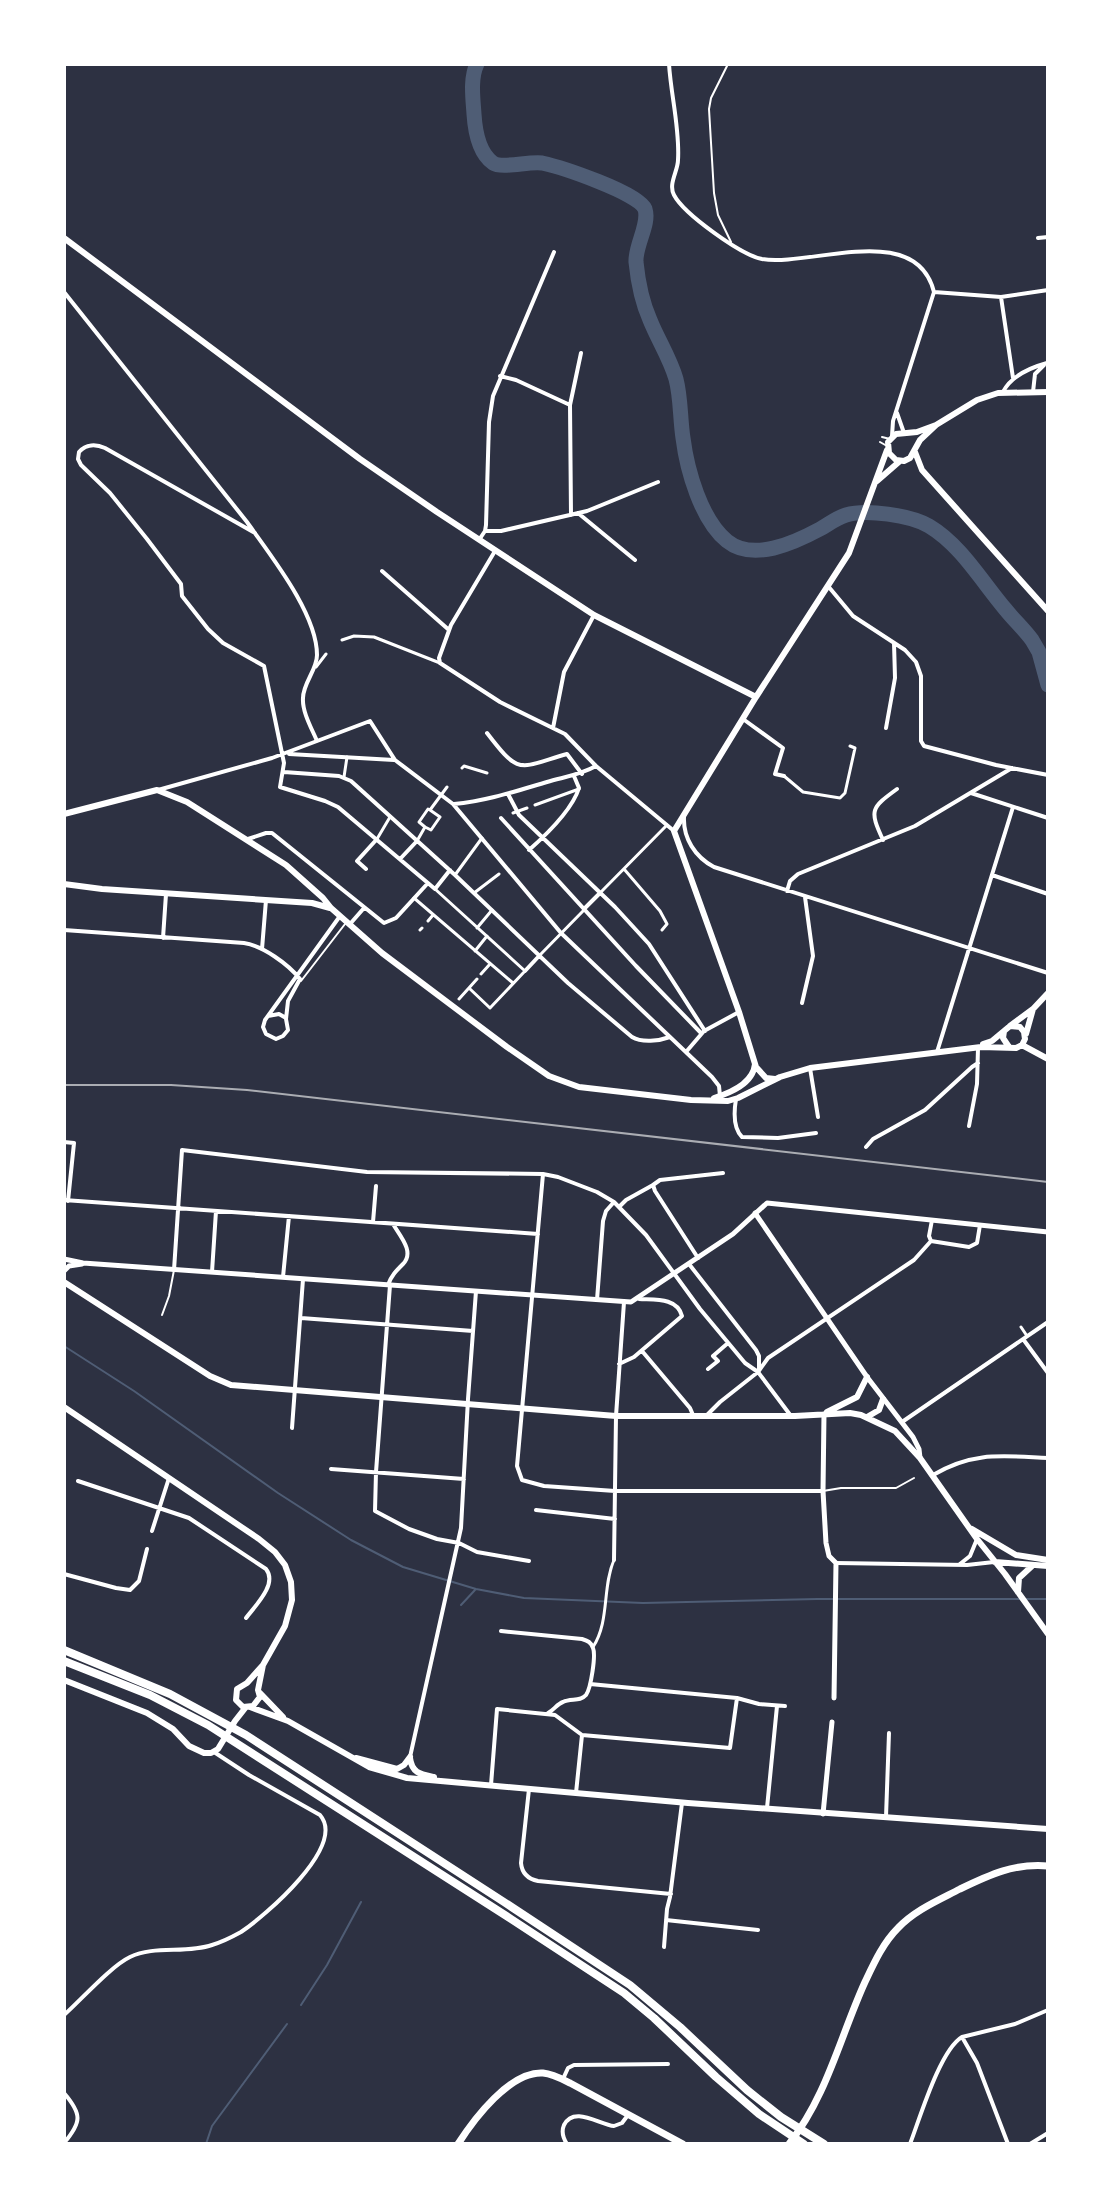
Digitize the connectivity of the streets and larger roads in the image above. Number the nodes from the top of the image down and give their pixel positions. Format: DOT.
graph roads {
  1 [pos="669,64"];
  2 [pos="1047,237"];
  3 [pos="64,238"];
  4 [pos="1038,238"];
  5 [pos="554,252"];
  6 [pos="1047,290"];
  7 [pos="64,292"];
  8 [pos="934,292"];
  9 [pos="1001,297"];
  10 [pos="581,353"];
  11 [pos="1047,363"];
  12 [pos="500,376"];
  13 [pos="1013,378"];
  14 [pos="1003,392"];
  15 [pos="1033,392"];
  16 [pos="1047,392"];
  17 [pos="570,405"];
  18 [pos="897,412"];
  19 [pos="936,425"];
  20 [pos="905,433"];
  21 [pos="891,437"];
  22 [pos="887,448"];
  23 [pos="915,450"];
  24 [pos="902,461"];
  25 [pos="922,470"];
  26 [pos="658,482"];
  27 [pos="877,482"];
  28 [pos="578,513"];
  29 [pos="571,515"];
  30 [pos="485,531"];
  31 [pos="255,533"];
  32 [pos="479,540"];
  33 [pos="495,550"];
  34 [pos="635,560"];
  35 [pos="382,571"];
  36 [pos="828,586"];
  37 [pos="1047,611"];
  38 [pos="594,615"];
  39 [pos="449,630"];
  40 [pos="342,640"];
  41 [pos="894,643"];
  42 [pos="326,654"];
  43 [pos="440,663"];
  44 [pos="310,677"];
  45 [pos="756,697"];
  46 [pos="743,719"];
  47 [pos="553,728"];
  48 [pos="886,728"];
  49 [pos="487,733"];
  50 [pos="317,741"];
  51 [pos="849,747"];
  52 [pos="281,754"];
  53 [pos="289,754"];
  54 [pos="346,757"];
  55 [pos="395,760"];
  56 [pos="596,766"];
  57 [pos="462,768"];
  58 [pos="1013,768"];
  59 [pos="284,772"];
  60 [pos="487,773"];
  61 [pos="582,774"];
  62 [pos="1047,775"];
  63 [pos="574,776"];
  64 [pos="784,776"];
  65 [pos="344,777"];
  66 [pos="447,787"];
  67 [pos="579,789"];
  68 [pos="897,789"];
  69 [pos="157,790"];
  70 [pos="970,793"];
  71 [pos="508,794"];
  72 [pos="441,795"];
  73 [pos="453,804"];
  74 [pos="535,805"];
  75 [pos="1013,807"];
  76 [pos="527,808"];
  77 [pos="430,810"];
  78 [pos="514,812"];
  79 [pos="64,814"];
  80 [pos="684,814"];
  81 [pos="391,816"];
  82 [pos="502,817"];
  83 [pos="1047,818"];
  84 [pos="667,825"];
  85 [pos="425,826"];
  86 [pos="674,831"];
  87 [pos="483,837"];
  88 [pos="543,838"];
  89 [pos="377,839"];
  90 [pos="248,840"];
  91 [pos="883,840"];
  92 [pos="417,841"];
  93 [pos="528,851"];
  94 [pos="400,859"];
  95 [pos="366,868"];
  96 [pos="624,869"];
  97 [pos="450,870"];
  98 [pos="499,874"];
  99 [pos="455,875"];
  100 [pos="992,875"];
  101 [pos="428,883"];
  102 [pos="64,885"];
  103 [pos="314,889"];
  104 [pos="435,890"];
  105 [pos="787,891"];
  106 [pos="474,893"];
  107 [pos="600,893"];
  108 [pos="166,894"];
  109 [pos="1047,894"];
  110 [pos="805,897"];
  111 [pos="414,898"];
  112 [pos="266,900"];
  113 [pos="304,903"];
  114 [pos="331,908"];
  115 [pos="364,908"];
  116 [pos="584,909"];
  117 [pos="492,910"];
  118 [pos="432,915"];
  119 [pos="340,916"];
  120 [pos="428,921"];
  121 [pos="349,923"];
  122 [pos="477,928"];
  123 [pos="64,930"];
  124 [pos="662,930"];
  125 [pos="561,933"];
  126 [pos="487,936"];
  127 [pos="163,938"];
  128 [pos="970,949"];
  129 [pos="262,950"];
  130 [pos="475,951"];
  131 [pos="539,956"];
  132 [pos="490,964"];
  133 [pos="525,971"];
  134 [pos="481,974"];
  135 [pos="1047,974"];
  136 [pos="296,975"];
  137 [pos="477,979"];
  138 [pos="513,983"];
  139 [pos="469,988"];
  140 [pos="1047,993"];
  141 [pos="459,999"];
  142 [pos="802,1003"];
  143 [pos="1033,1009"];
  144 [pos="740,1012"];
  145 [pos="267,1017"];
  146 [pos="286,1019"];
  147 [pos="1007,1029"];
  148 [pos="703,1032"];
  149 [pos="1025,1036"];
  150 [pos="670,1037"];
  151 [pos="1022,1045"];
  152 [pos="1009,1047"];
  153 [pos="978,1048"];
  154 [pos="686,1052"];
  155 [pos="937,1052"];
  156 [pos="1047,1059"];
  157 [pos="755,1063"];
  158 [pos="978,1063"];
  159 [pos="810,1068"];
  160 [pos="776,1079"];
  161 [pos="720,1096"];
  162 [pos="711,1099"];
  163 [pos="736,1099"];
  164 [pos="818,1117"];
  165 [pos="969,1126"];
  166 [pos="816,1133"];
  167 [pos="64,1142"];
  168 [pos="866,1147"];
  169 [pos="723,1173"];
  170 [pos="543,1174"];
  171 [pos="653,1185"];
  172 [pos="376,1186"];
  173 [pos="66,1201"];
  174 [pos="614,1202"];
  175 [pos="619,1207"];
  176 [pos="178,1208"];
  177 [pos="216,1211"];
  178 [pos="755,1213"];
  179 [pos="289,1216"];
  180 [pos="932,1220"];
  181 [pos="373,1222"];
  182 [pos="393,1223"];
  183 [pos="980,1225"];
  184 [pos="1047,1232"];
  185 [pos="537,1234"];
  186 [pos="931,1241"];
  187 [pos="969,1247"];
  188 [pos="971,1252"];
  189 [pos="698,1258"];
  190 [pos="64,1259"];
  191 [pos="83,1263"];
  192 [pos="689,1264"];
  193 [pos="174,1270"];
  194 [pos="64,1271"];
  195 [pos="212,1272"];
  196 [pos="674,1275"];
  197 [pos="283,1278"];
  198 [pos="303,1279"];
  199 [pos="64,1282"];
  200 [pos="389,1285"];
  201 [pos="476,1291"];
  202 [pos="532,1294"];
  203 [pos="639,1299"];
  204 [pos="597,1300"];
  205 [pos="624,1302"];
  206 [pos="301,1318"];
  207 [pos="826,1319"];
  208 [pos="1047,1322"];
  209 [pos="387,1324"];
  210 [pos="1021,1327"];
  211 [pos="473,1331"];
  212 [pos="1025,1337"];
  213 [pos="728,1343"];
  214 [pos="642,1350"];
  215 [pos="619,1364"];
  216 [pos="708,1369"];
  217 [pos="758,1372"];
  218 [pos="1047,1373"];
  219 [pos="867,1377"];
  220 [pos="295,1390"];
  221 [pos="382,1398"];
  222 [pos="883,1399"];
  223 [pos="467,1405"];
  224 [pos="64,1407"];
  225 [pos="522,1408"];
  226 [pos="824,1414"];
  227 [pos="616,1416"];
  228 [pos="693,1416"];
  229 [pos="706,1416"];
  230 [pos="791,1416"];
  231 [pos="866,1417"];
  232 [pos="902,1422"];
  233 [pos="292,1428"];
  234 [pos="920,1458"];
  235 [pos="1047,1458"];
  236 [pos="331,1469"];
  237 [pos="375,1472"];
  238 [pos="933,1476"];
  239 [pos="169,1478"];
  240 [pos="464,1479"];
  241 [pos="78,1482"];
  242 [pos="615,1491"];
  243 [pos="824,1491"];
  244 [pos="158,1507"];
  245 [pos="536,1510"];
  246 [pos="615,1519"];
  247 [pos="967,1524"];
  248 [pos="152,1531"];
  249 [pos="977,1539"];
  250 [pos="459,1543"];
  251 [pos="147,1550"];
  252 [pos="529,1560"];
  253 [pos="614,1560"];
  254 [pos="1047,1560"];
  255 [pos="995,1562"];
  256 [pos="836,1563"];
  257 [pos="959,1564"];
  258 [pos="1032,1566"];
  259 [pos="1047,1566"];
  260 [pos="64,1574"];
  261 [pos="1018,1593"];
  262 [pos="246,1618"];
  263 [pos="501,1631"];
  264 [pos="1046,1632"];
  265 [pos="593,1647"];
  266 [pos="64,1650"];
  267 [pos="64,1661"];
  268 [pos="263,1665"];
  269 [pos="64,1680"];
  270 [pos="247,1683"];
  271 [pos="590,1684"];
  272 [pos="259,1692"];
  273 [pos="737,1698"];
  274 [pos="834,1698"];
  275 [pos="245,1706"];
  276 [pos="777,1706"];
  277 [pos="785,1706"];
  278 [pos="547,1713"];
  279 [pos="288,1721"];
  280 [pos="832,1722"];
  281 [pos="890,1734"];
  282 [pos="582,1735"];
  283 [pos="214,1752"];
  284 [pos="352,1757"];
  285 [pos="410,1757"];
  286 [pos="455,1781"];
  287 [pos="490,1785"];
  288 [pos="529,1789"];
  289 [pos="576,1793"];
  290 [pos="682,1803"];
  291 [pos="767,1809"];
  292 [pos="823,1814"];
  293 [pos="886,1818"];
  294 [pos="1047,1828"];
  295 [pos="1047,1866"];
  296 [pos="671,1894"];
  297 [pos="666,1920"];
  298 [pos="758,1930"];
  299 [pos="664,1947"];
  300 [pos="1047,2010"];
  301 [pos="64,2015"];
  302 [pos="962,2037"];
  303 [pos="668,2064"];
  304 [pos="563,2079"];
  305 [pos="64,2092"];
  306 [pos="628,2114"];
  307 [pos="1047,2133"];
  308 [pos="820,2142"];
  309 [pos="64,2143"];
  310 [pos="458,2144"];
  311 [pos="567,2144"];
  312 [pos="683,2144"];
  313 [pos="789,2144"];
  314 [pos="804,2144"];
  315 [pos="910,2144"];
  316 [pos="1008,2144"];
  317 [pos="1030,2144"];
  1 -- 8 [label="street"];
  2 -- 4 [label="street"];
  3 -- 32 [label="main road"];
  5 -- 12 [label="street"];
  6 -- 9 [label="street"];
  7 -- 31 [label="street"];
  8 -- 9 [label="street"];
  8 -- 18 [label="street"];
  9 -- 13 [label="street"];
  10 -- 17 [label="street"];
  11 -- 13 [label="street"];
  11 -- 15 [label="street"];
  12 -- 17 [label="street"];
  12 -- 30 [label="street"];
  13 -- 14 [label="street"];
  14 -- 15 [label="main road"];
  14 -- 19 [label="main road"];
  15 -- 16 [label="main road"];
  17 -- 29 [label="street"];
  18 -- 20 [label="street"];
  18 -- 21 [label="street"];
  19 -- 20 [label="main road"];
  19 -- 23 [label="main road"];
  20 -- 21 [label="main road"];
  20 -- 23 [label="main road"];
  21 -- 22 [label="main road"];
  22 -- 24 [label="main road"];
  22 -- 27 [label="main road"];
  23 -- 24 [label="main road"];
  23 -- 25 [label="main road"];
  24 -- 25 [label="main road"];
  24 -- 27 [label="main road"];
  25 -- 37 [label="main road"];
  26 -- 28 [label="street"];
  27 -- 36 [label="main road"];
  28 -- 29 [label="street"];
  28 -- 34 [label="street"];
  29 -- 30 [label="street"];
  30 -- 32 [label="street"];
  31 -- 44 [label="street"];
  31 -- 52 [label="street"];
  32 -- 33 [label="main road"];
  33 -- 38 [label="main road"];
  33 -- 39 [label="street"];
  35 -- 39 [label="street"];
  36 -- 41 [label="street"];
  36 -- 45 [label="main road"];
  38 -- 45 [label="main road"];
  38 -- 47 [label="street"];
  39 -- 43 [label="street"];
  40 -- 43 [label="street"];
  41 -- 48 [label="street"];
  41 -- 58 [label="street"];
  42 -- 44 [label="street"];
  43 -- 47 [label="street"];
  44 -- 50 [label="street"];
  45 -- 46 [label="main road"];
  46 -- 64 [label="street"];
  46 -- 80 [label="main road"];
  47 -- 56 [label="street"];
  49 -- 61 [label="street"];
  50 -- 52 [label="street"];
  50 -- 55 [label="street"];
  51 -- 64 [label="street"];
  52 -- 53 [label="street"];
  52 -- 59 [label="street"];
  52 -- 69 [label="street"];
  53 -- 54 [label="street"];
  54 -- 55 [label="street"];
  54 -- 65 [label="street"];
  55 -- 72 [label="street"];
  56 -- 61 [label="street"];
  56 -- 84 [label="street"];
  57 -- 60 [label="street"];
  58 -- 62 [label="street"];
  58 -- 70 [label="street"];
  59 -- 65 [label="street"];
  59 -- 89 [label="street"];
  61 -- 63 [label="street"];
  63 -- 67 [label="street"];
  63 -- 71 [label="street"];
  65 -- 81 [label="street"];
  66 -- 72 [label="street"];
  67 -- 74 [label="street"];
  67 -- 88 [label="street"];
  68 -- 91 [label="street"];
  69 -- 79 [label="main road"];
  69 -- 90 [label="main road"];
  70 -- 75 [label="street"];
  70 -- 91 [label="street"];
  71 -- 73 [label="street"];
  71 -- 78 [label="street"];
  72 -- 73 [label="street"];
  72 -- 77 [label="street"];
  73 -- 87 [label="street"];
  75 -- 83 [label="street"];
  75 -- 100 [label="street"];
  76 -- 78 [label="street"];
  77 -- 85 [label="street"];
  77 -- 85 [label="street"];
  78 -- 88 [label="street"];
  80 -- 86 [label="main road"];
  80 -- 105 [label="street"];
  81 -- 89 [label="street"];
  81 -- 92 [label="street"];
  82 -- 93 [label="street"];
  84 -- 86 [label="street"];
  84 -- 96 [label="street"];
  85 -- 92 [label="street"];
  86 -- 144 [label="main road"];
  87 -- 99 [label="street"];
  87 -- 125 [label="street"];
  88 -- 93 [label="street"];
  88 -- 107 [label="street"];
  89 -- 94 [label="street"];
  89 -- 95 [label="street"];
  90 -- 103 [label="main road"];
  90 -- 115 [label="street"];
  91 -- 105 [label="street"];
  92 -- 94 [label="street"];
  92 -- 97 [label="street"];
  93 -- 116 [label="street"];
  94 -- 101 [label="street"];
  96 -- 107 [label="street"];
  96 -- 124 [label="street"];
  97 -- 99 [label="street"];
  97 -- 104 [label="street"];
  98 -- 106 [label="street"];
  99 -- 106 [label="street"];
  100 -- 109 [label="street"];
  100 -- 128 [label="street"];
  101 -- 104 [label="street"];
  101 -- 111 [label="street"];
  102 -- 108 [label="main road"];
  103 -- 113 [label="main road"];
  103 -- 114 [label="main road"];
  104 -- 122 [label="street"];
  105 -- 110 [label="street"];
  106 -- 117 [label="street"];
  107 -- 116 [label="street"];
  107 -- 148 [label="street"];
  108 -- 112 [label="main road"];
  108 -- 127 [label="street"];
  110 -- 128 [label="street"];
  110 -- 142 [label="street"];
  111 -- 115 [label="street"];
  111 -- 118 [label="street"];
  112 -- 113 [label="main road"];
  112 -- 129 [label="street"];
  113 -- 114 [label="main road"];
  114 -- 119 [label="main road"];
  115 -- 121 [label="street"];
  116 -- 125 [label="street"];
  116 -- 148 [label="street"];
  117 -- 122 [label="street"];
  117 -- 131 [label="street"];
  118 -- 120 [label="street"];
  118 -- 130 [label="street"];
  119 -- 121 [label="main road"];
  119 -- 136 [label="street"];
  121 -- 162 [label="main road"];
  122 -- 126 [label="street"];
  123 -- 127 [label="street"];
  125 -- 131 [label="street"];
  125 -- 150 [label="street"];
  126 -- 130 [label="street"];
  126 -- 133 [label="street"];
  127 -- 129 [label="street"];
  128 -- 135 [label="street"];
  128 -- 155 [label="street"];
  129 -- 136 [label="street"];
  130 -- 132 [label="street"];
  131 -- 133 [label="street"];
  131 -- 150 [label="street"];
  132 -- 134 [label="street"];
  132 -- 138 [label="street"];
  133 -- 138 [label="street"];
  136 -- 145 [label="street"];
  136 -- 146 [label="street"];
  137 -- 139 [label="street"];
  138 -- 139 [label="street"];
  139 -- 141 [label="street"];
  140 -- 143 [label="main road"];
  143 -- 147 [label="main road"];
  143 -- 149 [label="main road"];
  144 -- 148 [label="street"];
  144 -- 157 [label="main road"];
  145 -- 146 [label="street"];
  145 -- 146 [label="street"];
  147 -- 149 [label="main road"];
  147 -- 152 [label="main road"];
  147 -- 153 [label="main road"];
  148 -- 154 [label="street"];
  149 -- 151 [label="main road"];
  150 -- 154 [label="street"];
  151 -- 152 [label="main road"];
  151 -- 156 [label="main road"];
  152 -- 153 [label="main road"];
  153 -- 155 [label="main road"];
  153 -- 158 [label="street"];
  154 -- 161 [label="street"];
  155 -- 159 [label="main road"];
  157 -- 160 [label="main road"];
  157 -- 161 [label="main road"];
  158 -- 165 [label="street"];
  158 -- 168 [label="street"];
  159 -- 160 [label="main road"];
  159 -- 164 [label="street"];
  160 -- 163 [label="main road"];
  161 -- 162 [label="main road"];
  162 -- 163 [label="main road"];
  163 -- 166 [label="street"];
  167 -- 173 [label="street"];
  169 -- 171 [label="street"];
  170 -- 174 [label="street"];
  170 -- 176 [label="street"];
  170 -- 185 [label="street"];
  171 -- 175 [label="street"];
  171 -- 189 [label="street"];
  172 -- 181 [label="street"];
  173 -- 176 [label="street"];
  174 -- 175 [label="street"];
  174 -- 204 [label="street"];
  175 -- 196 [label="street"];
  176 -- 177 [label="street"];
  176 -- 193 [label="street"];
  177 -- 179 [label="street"];
  177 -- 195 [label="street"];
  178 -- 180 [label="street"];
  178 -- 189 [label="street"];
  178 -- 207 [label="street"];
  179 -- 181 [label="street"];
  179 -- 197 [label="street"];
  180 -- 183 [label="street"];
  180 -- 186 [label="street"];
  181 -- 182 [label="street"];
  182 -- 185 [label="street"];
  182 -- 200 [label="street"];
  183 -- 184 [label="street"];
  183 -- 187 [label="street"];
  185 -- 202 [label="street"];
  186 -- 187 [label="street"];
  186 -- 207 [label="street"];
  187 -- 188 [label="street"];
  189 -- 192 [label="street"];
  190 -- 191 [label="street"];
  191 -- 193 [label="street"];
  191 -- 194 [label="street"];
  192 -- 196 [label="street"];
  192 -- 217 [label="street"];
  193 -- 195 [label="street"];
  195 -- 197 [label="street"];
  196 -- 203 [label="street"];
  196 -- 213 [label="street"];
  197 -- 198 [label="street"];
  198 -- 200 [label="street"];
  198 -- 206 [label="street"];
  199 -- 220 [label="main road"];
  200 -- 201 [label="street"];
  200 -- 209 [label="street"];
  201 -- 202 [label="street"];
  201 -- 211 [label="street"];
  202 -- 204 [label="street"];
  202 -- 225 [label="street"];
  203 -- 205 [label="street"];
  203 -- 214 [label="street"];
  204 -- 205 [label="street"];
  205 -- 215 [label="street"];
  206 -- 209 [label="street"];
  206 -- 220 [label="street"];
  207 -- 217 [label="street"];
  207 -- 219 [label="street"];
  208 -- 212 [label="street"];
  209 -- 211 [label="street"];
  209 -- 221 [label="street"];
  210 -- 212 [label="street"];
  211 -- 223 [label="street"];
  212 -- 218 [label="street"];
  212 -- 232 [label="street"];
  213 -- 216 [label="street"];
  213 -- 217 [label="street"];
  214 -- 215 [label="street"];
  214 -- 228 [label="street"];
  215 -- 227 [label="street"];
  217 -- 229 [label="street"];
  217 -- 230 [label="street"];
  219 -- 222 [label="street"];
  219 -- 226 [label="main road"];
  220 -- 221 [label="main road"];
  220 -- 233 [label="street"];
  221 -- 223 [label="main road"];
  221 -- 237 [label="street"];
  222 -- 231 [label="main road"];
  222 -- 232 [label="street"];
  223 -- 225 [label="main road"];
  223 -- 240 [label="street"];
  224 -- 239 [label="main road"];
  225 -- 227 [label="main road"];
  225 -- 242 [label="street"];
  226 -- 230 [label="main road"];
  226 -- 231 [label="main road"];
  226 -- 243 [label="street"];
  227 -- 228 [label="main road"];
  227 -- 242 [label="street"];
  228 -- 229 [label="main road"];
  229 -- 230 [label="main road"];
  231 -- 234 [label="main road"];
  232 -- 234 [label="street"];
  234 -- 238 [label="main road"];
  235 -- 238 [label="street"];
  236 -- 237 [label="street"];
  237 -- 240 [label="street"];
  237 -- 250 [label="street"];
  238 -- 247 [label="main road"];
  239 -- 244 [label="street"];
  239 -- 268 [label="main road"];
  240 -- 250 [label="street"];
  241 -- 244 [label="street"];
  242 -- 243 [label="street"];
  242 -- 246 [label="street"];
  243 -- 256 [label="street"];
  244 -- 248 [label="street"];
  244 -- 262 [label="street"];
  245 -- 246 [label="street"];
  246 -- 253 [label="street"];
  247 -- 249 [label="main road"];
  247 -- 254 [label="main road"];
  249 -- 255 [label="main road"];
  249 -- 257 [label="street"];
  250 -- 252 [label="street"];
  250 -- 285 [label="street"];
  251 -- 260 [label="street"];
  253 -- 265 [label="street"];
  255 -- 257 [label="street"];
  255 -- 258 [label="main road"];
  255 -- 261 [label="main road"];
  256 -- 257 [label="street"];
  256 -- 274 [label="street"];
  258 -- 259 [label="main road"];
  258 -- 261 [label="main road"];
  261 -- 264 [label="main road"];
  263 -- 265 [label="street"];
  265 -- 271 [label="street"];
  266 -- 308 [label="highway"];
  267 -- 314 [label="highway"];
  268 -- 270 [label="main road"];
  268 -- 272 [label="main road"];
  269 -- 283 [label="main road"];
  270 -- 272 [label="main road"];
  270 -- 275 [label="main road"];
  271 -- 273 [label="street"];
  271 -- 278 [label="street"];
  272 -- 275 [label="main road"];
  272 -- 279 [label="main road"];
  273 -- 276 [label="street"];
  273 -- 282 [label="street"];
  275 -- 279 [label="main road"];
  275 -- 283 [label="main road"];
  276 -- 277 [label="street"];
  276 -- 291 [label="street"];
  278 -- 282 [label="street"];
  278 -- 287 [label="street"];
  279 -- 284 [label="main road"];
  280 -- 292 [label="street"];
  281 -- 293 [label="street"];
  282 -- 289 [label="street"];
  283 -- 301 [label="street"];
  284 -- 285 [label="main road"];
  284 -- 286 [label="main road"];
  285 -- 286 [label="main road"];
  286 -- 287 [label="main road"];
  287 -- 288 [label="main road"];
  288 -- 289 [label="main road"];
  288 -- 296 [label="street"];
  289 -- 290 [label="main road"];
  290 -- 291 [label="main road"];
  290 -- 296 [label="street"];
  291 -- 292 [label="main road"];
  292 -- 293 [label="main road"];
  293 -- 294 [label="main road"];
  295 -- 313 [label="main road"];
  296 -- 297 [label="street"];
  297 -- 298 [label="street"];
  297 -- 299 [label="street"];
  300 -- 302 [label="street"];
  302 -- 315 [label="street"];
  302 -- 316 [label="street"];
  303 -- 304 [label="street"];
  304 -- 306 [label="main road"];
  304 -- 310 [label="main road"];
  305 -- 309 [label="street"];
  306 -- 311 [label="street"];
  306 -- 312 [label="main road"];
  307 -- 317 [label="street"];
}
